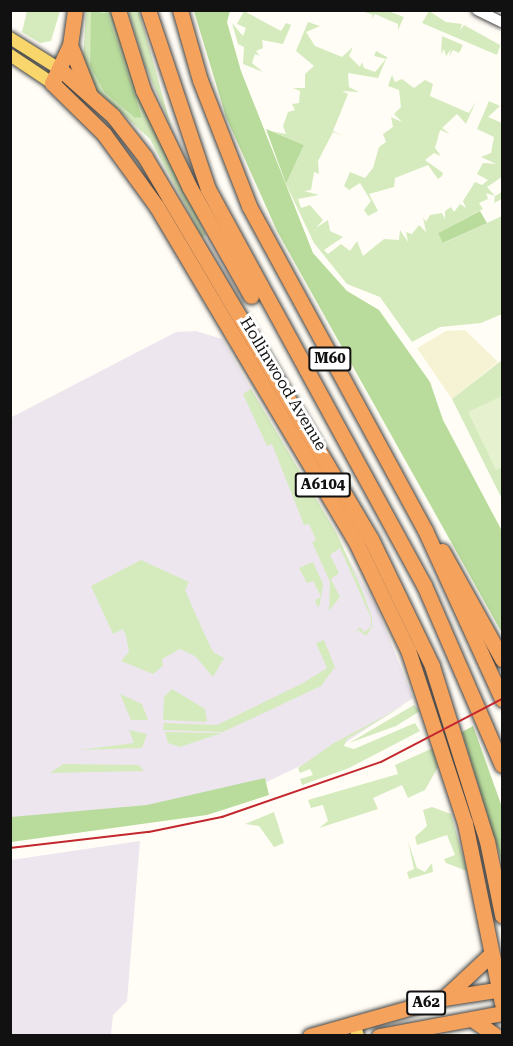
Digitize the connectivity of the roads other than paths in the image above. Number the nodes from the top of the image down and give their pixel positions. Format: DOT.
graph roads {
  1 [pos="75,10"];
  2 [pos="118,10"];
  3 [pos="148,10"];
  4 [pos="180,10"];
  5 [pos="477,10"];
  6 [pos="502,22"];
  7 [pos="10,38"];
  8 [pos="70,45"];
  9 [pos="16,58"];
  10 [pos="62,70"];
  11 [pos="52,83"];
  12 [pos="90,93"];
  13 [pos="289,346"];
  14 [pos="425,530"];
  15 [pos="502,658"];
  16 [pos="502,699"];
  17 [pos="502,765"];
  18 [pos="502,915"];
  19 [pos="489,956"];
  20 [pos="501,994"];
  21 [pos="444,998"];
  22 [pos="502,1013"];
  23 [pos="472,1019"];
  24 [pos="349,1030"];
  25 [pos="310,1035"];
  26 [pos="387,1035"];
  27 [pos="496,1035"];
  1 -- 8 [label="highway"];
  2 -- 13 [label="highway, M60"];
  3 -- 13 [label="highway, M60"];
  4 -- 14 [label="highway, M60"];
  5 -- 6 [label="street"];
  7 -- 10 [label="main road, Hollinwood Avenue / A6104"];
  8 -- 10 [label="highway"];
  8 -- 12 [label="highway"];
  9 -- 11 [label="main road, Hollinwood Avenue / A6104"];
  10 -- 11 [label="highway"];
  10 -- 12 [label="highway, Hollinwood Avenue / A6104"];
  11 -- 19 [label="highway, Hollinwood Avenue / A6104"];
  12 -- 18 [label="highway, Hollinwood Avenue / A6104"];
  13 -- 17 [label="highway, M60"];
  14 -- 15 [label="highway, M60"];
  14 -- 16 [label="highway, M60"];
  19 -- 20 [label="highway, A6104"];
  19 -- 21 [label="highway"];
  20 -- 21 [label="highway, A62"];
  21 -- 24 [label="highway, A62"];
  22 -- 23 [label="highway, A62"];
  23 -- 26 [label="highway, A62"];
  23 -- 27 [label="highway"];
  24 -- 25 [label="highway, A62"];
}
